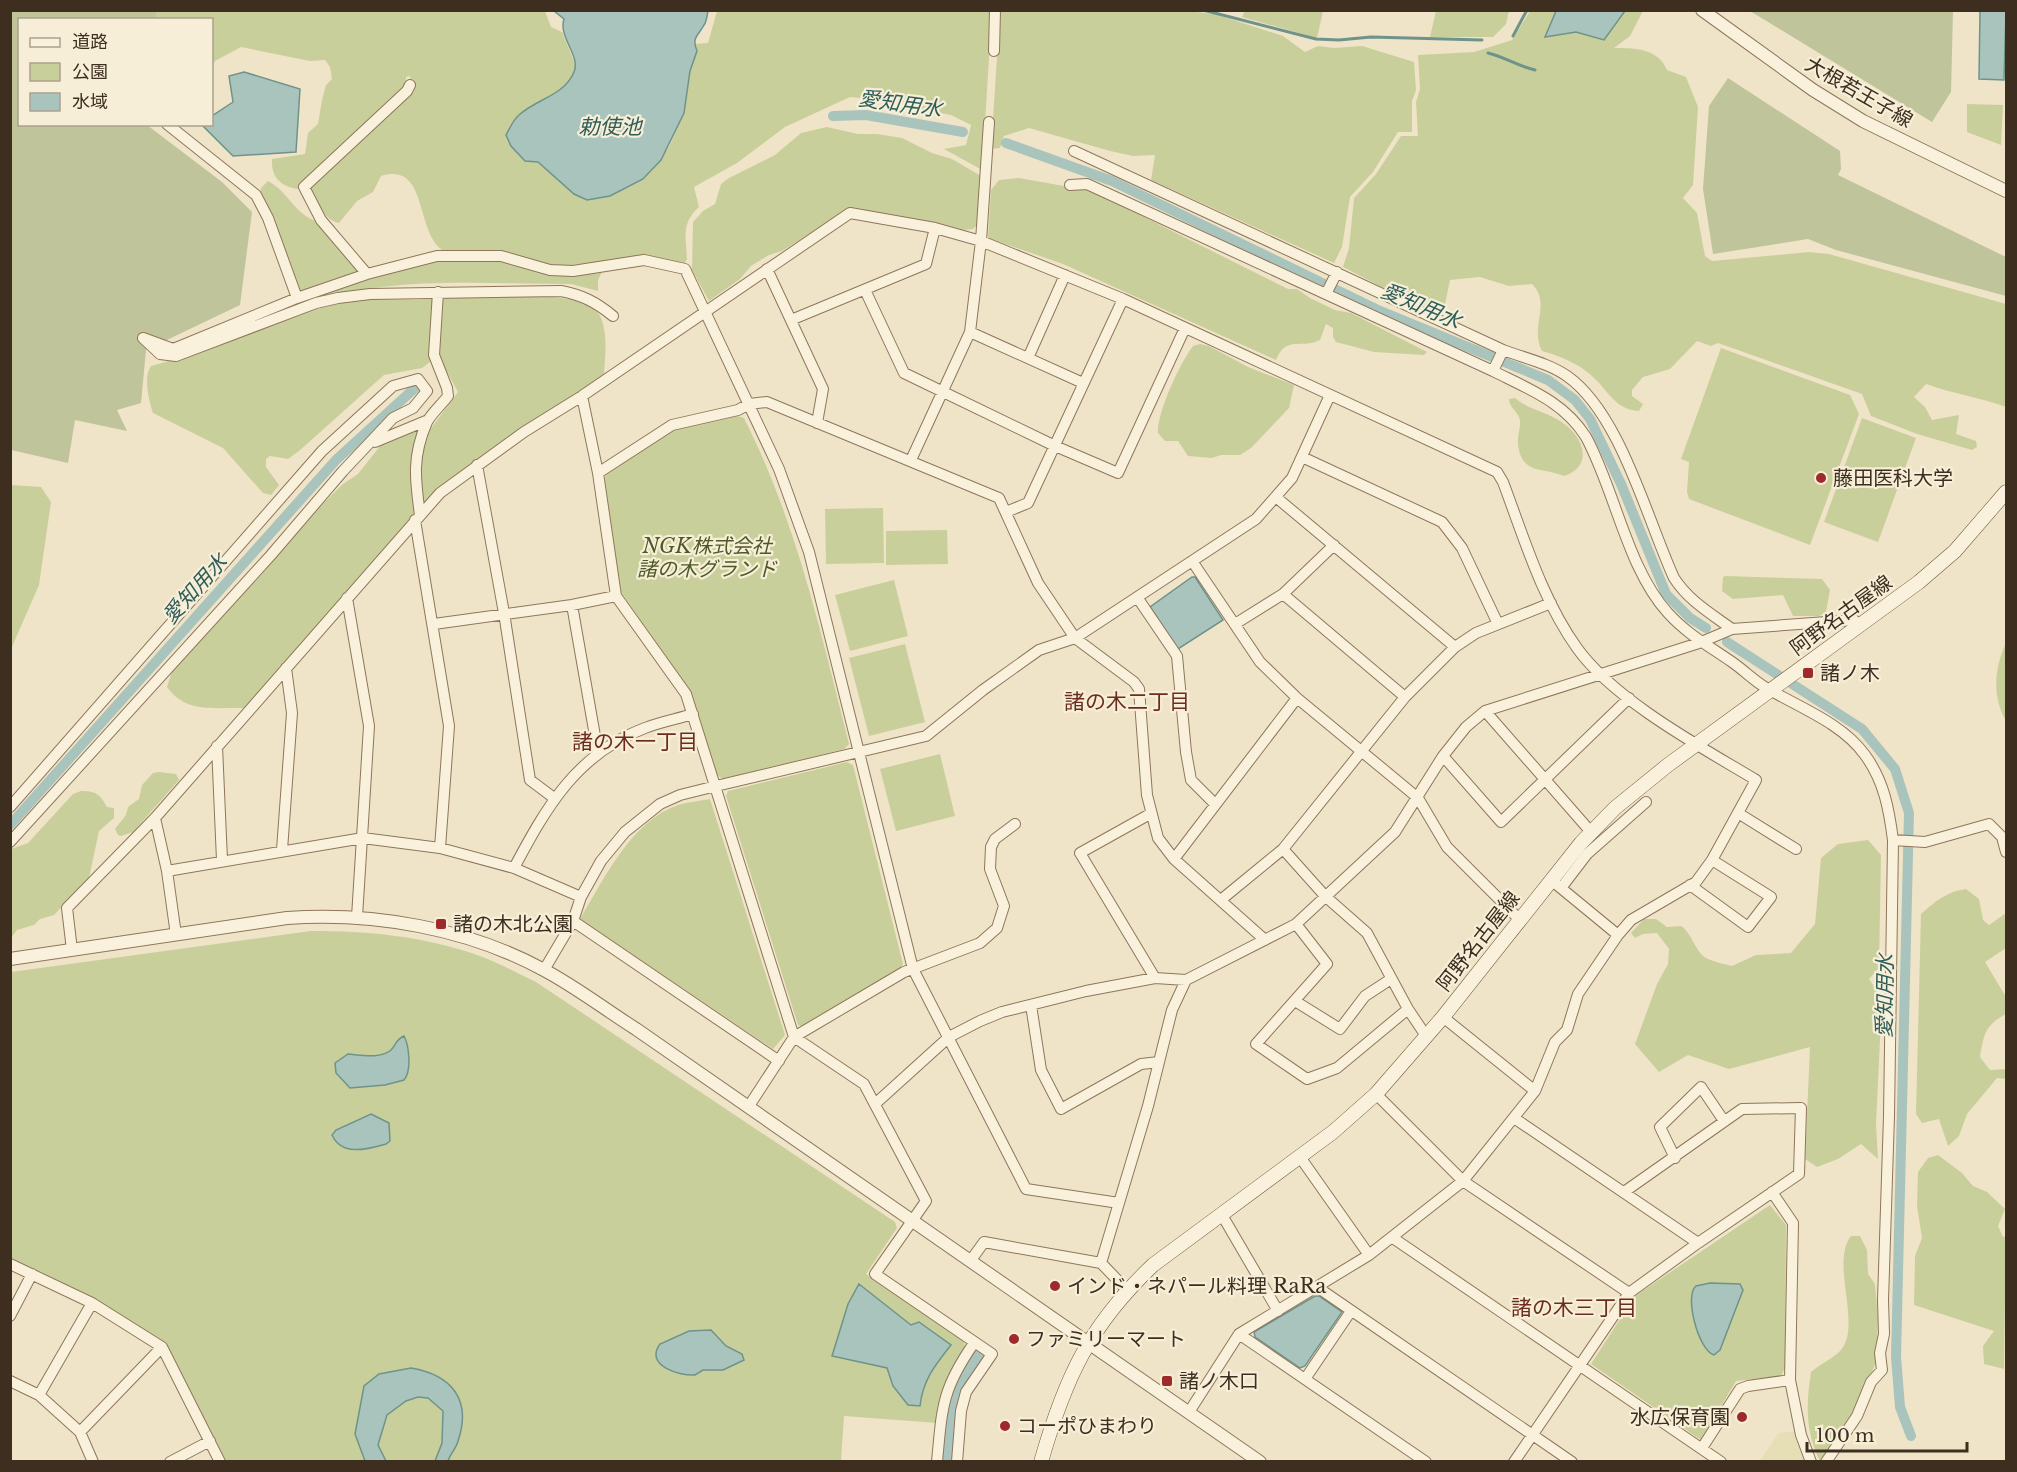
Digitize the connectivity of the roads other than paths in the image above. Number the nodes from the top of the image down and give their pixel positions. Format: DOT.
graph roads {
  1 [pos="995,10"];
  2 [pos="1702,10"];
  3 [pos="994,51"];
  4 [pos="410,85"];
  5 [pos="989,122"];
  6 [pos="170,126"];
  7 [pos="1074,151"];
  8 [pos="1070,185"];
  9 [pos="2007,191"];
  10 [pos="934,228"];
  11 [pos="981,241"];
  12 [pos="767,269"];
  13 [pos="367,274"];
  14 [pos="1336,274"];
  15 [pos="1065,275"];
  16 [pos="865,290"];
  17 [pos="438,292"];
  18 [pos="1327,292"];
  19 [pos="297,298"];
  20 [pos="1123,299"];
  21 [pos="704,312"];
  22 [pos="614,316"];
  23 [pos="791,320"];
  24 [pos="1185,328"];
  25 [pos="970,332"];
  26 [pos="1503,351"];
  27 [pos="1028,358"];
  28 [pos="1494,370"];
  29 [pos="1083,383"];
  30 [pos="943,392"];
  31 [pos="1330,395"];
  32 [pos="582,396"];
  33 [pos="749,405"];
  34 [pos="428,420"];
  35 [pos="817,423"];
  36 [pos="370,445"];
  37 [pos="1055,446"];
  38 [pos="1302,457"];
  39 [pos="911,460"];
  40 [pos="477,465"];
  41 [pos="598,473"];
  42 [pos="2007,492"];
  43 [pos="1277,498"];
  44 [pos="1006,512"];
  45 [pos="417,517"];
  46 [pos="1334,545"];
  47 [pos="1192,561"];
  48 [pos="1283,594"];
  49 [pos="616,597"];
  50 [pos="1137,597"];
  51 [pos="347,598"];
  52 [pos="1551,603"];
  53 [pos="572,605"];
  54 [pos="504,613"];
  55 [pos="434,624"];
  56 [pos="1235,624"];
  57 [pos="1498,624"];
  58 [pos="1860,626"];
  59 [pos="1732,629"];
  60 [pos="1076,638"];
  61 [pos="1699,643"];
  62 [pos="1455,647"];
  63 [pos="286,668"];
  64 [pos="1599,672"];
  65 [pos="1772,689"];
  66 [pos="1405,697"];
  67 [pos="1297,698"];
  68 [pos="1629,698"];
  69 [pos="1485,711"];
  70 [pos="693,714"];
  71 [pos="1697,744"];
  72 [pos="217,746"];
  73 [pos="859,752"];
  74 [pos="1363,752"];
  75 [pos="598,753"];
  76 [pos="1443,756"];
  77 [pos="1542,779"];
  78 [pos="716,786"];
  79 [pos="554,798"];
  80 [pos="1418,798"];
  81 [pos="1646,802"];
  82 [pos="1215,804"];
  83 [pos="10,807"];
  84 [pos="1738,813"];
  85 [pos="1150,814"];
  86 [pos="154,818"];
  87 [pos="1015,824"];
  88 [pos="1591,832"];
  89 [pos="363,838"];
  90 [pos="1895,840"];
  91 [pos="10,842"];
  92 [pos="440,849"];
  93 [pos="1284,849"];
  94 [pos="1796,849"];
  95 [pos="282,850"];
  96 [pos="2007,852"];
  97 [pos="1174,858"];
  98 [pos="222,860"];
  99 [pos="1712,860"];
  100 [pos="514,868"];
  101 [pos="167,871"];
  102 [pos="1556,884"];
  103 [pos="1690,885"];
  104 [pos="1325,896"];
  105 [pos="581,897"];
  106 [pos="1222,899"];
  107 [pos="357,917"];
  108 [pos="573,921"];
  109 [pos="1521,921"];
  110 [pos="1296,924"];
  111 [pos="177,935"];
  112 [pos="1618,935"];
  113 [pos="1265,940"];
  114 [pos="72,950"];
  115 [pos="10,959"];
  116 [pos="913,969"];
  117 [pos="544,970"];
  118 [pos="1155,978"];
  119 [pos="1391,979"];
  120 [pos="1186,980"];
  121 [pos="1294,1001"];
  122 [pos="1031,1005"];
  123 [pos="1408,1009"];
  124 [pos="1443,1017"];
  125 [pos="1426,1036"];
  126 [pos="795,1037"];
  127 [pos="949,1037"];
  128 [pos="778,1061"];
  129 [pos="1159,1062"];
  130 [pos="1535,1091"];
  131 [pos="1376,1094"];
  132 [pos="875,1104"];
  133 [pos="749,1106"];
  134 [pos="1514,1118"];
  135 [pos="1724,1121"];
  136 [pos="1300,1157"];
  137 [pos="1675,1158"];
  138 [pos="1463,1181"];
  139 [pos="1624,1192"];
  140 [pos="1772,1192"];
  141 [pos="1119,1203"];
  142 [pos="1222,1215"];
  143 [pos="912,1219"];
  144 [pos="1393,1238"];
  145 [pos="1698,1244"];
  146 [pos="1369,1255"];
  147 [pos="971,1260"];
  148 [pos="10,1263"];
  149 [pos="1101,1263"];
  150 [pos="32,1274"];
  151 [pos="1317,1287"];
  152 [pos="1126,1290"];
  153 [pos="1629,1293"];
  154 [pos="92,1303"];
  155 [pos="1278,1311"];
  156 [pos="1351,1311"];
  157 [pos="10,1316"];
  158 [pos="1239,1334"];
  159 [pos="1088,1342"];
  160 [pos="974,1343"];
  161 [pos="162,1347"];
  162 [pos="1579,1365"];
  163 [pos="1305,1380"];
  164 [pos="1790,1380"];
  165 [pos="10,1381"];
  166 [pos="39,1395"];
  167 [pos="1189,1412"];
  168 [pos="80,1432"];
  169 [pos="1533,1434"];
  170 [pos="210,1441"];
  171 [pos="1702,1448"];
  172 [pos="93,1461"];
  173 [pos="170,1461"];
  174 [pos="220,1461"];
  175 [pos="937,1461"];
  176 [pos="957,1461"];
  177 [pos="1041,1461"];
  178 [pos="1260,1461"];
  179 [pos="1426,1461"];
  180 [pos="1514,1461"];
  181 [pos="1572,1461"];
  182 [pos="1721,1461"];
  183 [pos="1811,1461"];
  184 [pos="1826,1461"];
  1 -- 3 [label="street"];
  2 -- 9 [label="street, 大根若王子線"];
  4 -- 13 [label="street"];
  5 -- 11 [label="street"];
  6 -- 19 [label="street"];
  7 -- 14 [label="street"];
  8 -- 18 [label="street"];
  10 -- 11 [label="street"];
  10 -- 12 [label="street"];
  10 -- 16 [label="street"];
  11 -- 15 [label="street"];
  11 -- 25 [label="street"];
  12 -- 21 [label="street"];
  12 -- 23 [label="street"];
  13 -- 19 [label="street"];
  13 -- 21 [label="street"];
  14 -- 18 [label="street"];
  14 -- 26 [label="street"];
  15 -- 20 [label="street"];
  15 -- 27 [label="street"];
  16 -- 23 [label="street"];
  16 -- 30 [label="street"];
  17 -- 19 [label="street"];
  17 -- 22 [label="street"];
  17 -- 34 [label="street"];
  18 -- 28 [label="street"];
  20 -- 24 [label="street"];
  20 -- 29 [label="street"];
  21 -- 32 [label="street"];
  21 -- 33 [label="street"];
  23 -- 35 [label="street"];
  24 -- 31 [label="street"];
  24 -- 37 [label="street"];
  25 -- 27 [label="street"];
  25 -- 30 [label="street"];
  26 -- 28 [label="street"];
  26 -- 59 [label="street"];
  27 -- 29 [label="street"];
  28 -- 61 [label="street"];
  29 -- 37 [label="street"];
  30 -- 37 [label="street"];
  30 -- 39 [label="street"];
  31 -- 38 [label="street"];
  31 -- 52 [label="street"];
  32 -- 40 [label="street"];
  32 -- 41 [label="street"];
  33 -- 35 [label="street"];
  33 -- 41 [label="street"];
  33 -- 73 [label="street"];
  34 -- 36 [label="street"];
  34 -- 45 [label="street"];
  35 -- 39 [label="street"];
  36 -- 83 [label="street"];
  36 -- 91 [label="street"];
  37 -- 44 [label="street"];
  38 -- 43 [label="street"];
  38 -- 57 [label="street"];
  39 -- 44 [label="street"];
  40 -- 45 [label="street"];
  40 -- 54 [label="street"];
  41 -- 49 [label="street"];
  42 -- 58 [label="main road, 阿野名古屋線"];
  43 -- 46 [label="street"];
  43 -- 47 [label="street"];
  44 -- 60 [label="street"];
  45 -- 51 [label="street"];
  45 -- 55 [label="street"];
  46 -- 48 [label="street"];
  46 -- 62 [label="street"];
  47 -- 50 [label="street"];
  47 -- 56 [label="street"];
  48 -- 56 [label="street"];
  48 -- 66 [label="street"];
  49 -- 53 [label="street"];
  49 -- 70 [label="street"];
  50 -- 60 [label="street"];
  50 -- 82 [label="street"];
  51 -- 63 [label="street"];
  51 -- 89 [label="street"];
  52 -- 57 [label="street"];
  52 -- 64 [label="street"];
  53 -- 54 [label="street"];
  53 -- 75 [label="street"];
  54 -- 55 [label="street"];
  54 -- 79 [label="street"];
  55 -- 92 [label="street"];
  56 -- 67 [label="street"];
  57 -- 62 [label="street"];
  58 -- 59 [label="street"];
  58 -- 65 [label="main road, 阿野名古屋線"];
  59 -- 61 [label="street"];
  60 -- 73 [label="street"];
  60 -- 85 [label="street"];
  61 -- 64 [label="street"];
  61 -- 65 [label="street"];
  62 -- 66 [label="street"];
  63 -- 72 [label="street"];
  63 -- 95 [label="street"];
  64 -- 68 [label="street"];
  64 -- 69 [label="street"];
  65 -- 71 [label="main road, 阿野名古屋線"];
  65 -- 90 [label="street"];
  66 -- 74 [label="street"];
  67 -- 74 [label="street"];
  67 -- 82 [label="street"];
  68 -- 71 [label="street"];
  68 -- 77 [label="street"];
  69 -- 76 [label="street"];
  69 -- 77 [label="street"];
  70 -- 75 [label="street"];
  70 -- 78 [label="street"];
  71 -- 84 [label="street"];
  71 -- 88 [label="main road, 阿野名古屋線"];
  72 -- 86 [label="street"];
  72 -- 98 [label="street"];
  73 -- 78 [label="street"];
  73 -- 116 [label="street"];
  74 -- 80 [label="street"];
  74 -- 93 [label="street"];
  75 -- 79 [label="street"];
  76 -- 77 [label="street"];
  76 -- 80 [label="street"];
  77 -- 88 [label="street"];
  78 -- 105 [label="street"];
  78 -- 126 [label="street"];
  79 -- 100 [label="street"];
  80 -- 104 [label="street"];
  80 -- 109 [label="street"];
  81 -- 102 [label="street"];
  82 -- 97 [label="street"];
  84 -- 94 [label="street"];
  84 -- 99 [label="street"];
  85 -- 97 [label="street"];
  85 -- 118 [label="street"];
  86 -- 101 [label="street"];
  86 -- 114 [label="street"];
  87 -- 116 [label="street"];
  88 -- 102 [label="main road, 阿野名古屋線"];
  89 -- 92 [label="street"];
  89 -- 95 [label="street"];
  89 -- 107 [label="street"];
  90 -- 96 [label="street"];
  90 -- 184 [label="street"];
  92 -- 100 [label="street"];
  93 -- 104 [label="street"];
  93 -- 106 [label="street"];
  95 -- 98 [label="street"];
  97 -- 106 [label="street"];
  98 -- 101 [label="street"];
  99 -- 103 [label="street"];
  99 -- 103 [label="street"];
  100 -- 105 [label="street"];
  101 -- 111 [label="street"];
  102 -- 109 [label="main road, 阿野名古屋線"];
  102 -- 112 [label="street"];
  103 -- 112 [label="street"];
  104 -- 110 [label="street"];
  104 -- 119 [label="street"];
  105 -- 108 [label="street"];
  106 -- 113 [label="street"];
  107 -- 111 [label="street"];
  107 -- 117 [label="street"];
  108 -- 117 [label="street"];
  108 -- 128 [label="street"];
  109 -- 124 [label="main road, 阿野名古屋線"];
  110 -- 113 [label="street"];
  110 -- 121 [label="street"];
  111 -- 114 [label="street"];
  112 -- 130 [label="street"];
  113 -- 120 [label="street"];
  114 -- 115 [label="street"];
  116 -- 126 [label="street"];
  116 -- 127 [label="street"];
  117 -- 133 [label="street"];
  118 -- 120 [label="street"];
  118 -- 122 [label="street"];
  119 -- 121 [label="street"];
  119 -- 123 [label="street"];
  120 -- 129 [label="street"];
  121 -- 123 [label="street"];
  122 -- 127 [label="street"];
  122 -- 129 [label="street"];
  123 -- 125 [label="street"];
  124 -- 125 [label="main road, 阿野名古屋線"];
  124 -- 130 [label="street"];
  125 -- 131 [label="main road, 阿野名古屋線"];
  126 -- 128 [label="street"];
  126 -- 132 [label="street"];
  127 -- 132 [label="street"];
  127 -- 141 [label="street"];
  128 -- 133 [label="street"];
  129 -- 141 [label="street"];
  130 -- 134 [label="street"];
  131 -- 136 [label="main road, 阿野名古屋線"];
  131 -- 138 [label="street"];
  132 -- 143 [label="street"];
  133 -- 143 [label="street"];
  134 -- 138 [label="street"];
  134 -- 139 [label="street"];
  135 -- 137 [label="street"];
  135 -- 137 [label="street"];
  135 -- 140 [label="street"];
  136 -- 142 [label="main road, 阿野名古屋線"];
  136 -- 146 [label="street"];
  137 -- 139 [label="street"];
  138 -- 144 [label="street"];
  138 -- 153 [label="street"];
  139 -- 145 [label="street"];
  140 -- 145 [label="street"];
  140 -- 164 [label="street"];
  141 -- 149 [label="street"];
  142 -- 152 [label="main road, 阿野名古屋線"];
  142 -- 155 [label="street"];
  143 -- 147 [label="street"];
  143 -- 160 [label="street"];
  144 -- 146 [label="street"];
  144 -- 162 [label="street"];
  145 -- 153 [label="street"];
  146 -- 151 [label="street"];
  147 -- 149 [label="street"];
  147 -- 159 [label="street"];
  148 -- 150 [label="street"];
  149 -- 152 [label="street"];
  150 -- 154 [label="street"];
  150 -- 157 [label="street"];
  151 -- 155 [label="street"];
  151 -- 156 [label="street"];
  152 -- 159 [label="main road, 阿野名古屋線"];
  153 -- 162 [label="street"];
  154 -- 161 [label="street"];
  154 -- 166 [label="street"];
  155 -- 158 [label="street"];
  156 -- 163 [label="street"];
  156 -- 169 [label="street"];
  158 -- 163 [label="street"];
  158 -- 167 [label="street"];
  159 -- 167 [label="street"];
  159 -- 177 [label="main road, 阿野名古屋線"];
  160 -- 175 [label="street"];
  160 -- 176 [label="street"];
  161 -- 168 [label="street"];
  161 -- 170 [label="street"];
  162 -- 169 [label="street"];
  162 -- 171 [label="street"];
  163 -- 179 [label="street"];
  164 -- 171 [label="street"];
  164 -- 183 [label="street"];
  165 -- 166 [label="street"];
  166 -- 168 [label="street"];
  167 -- 178 [label="street"];
  168 -- 172 [label="street"];
  169 -- 180 [label="street"];
  169 -- 181 [label="street"];
  170 -- 173 [label="street"];
  170 -- 174 [label="street"];
  171 -- 182 [label="street"];
}
